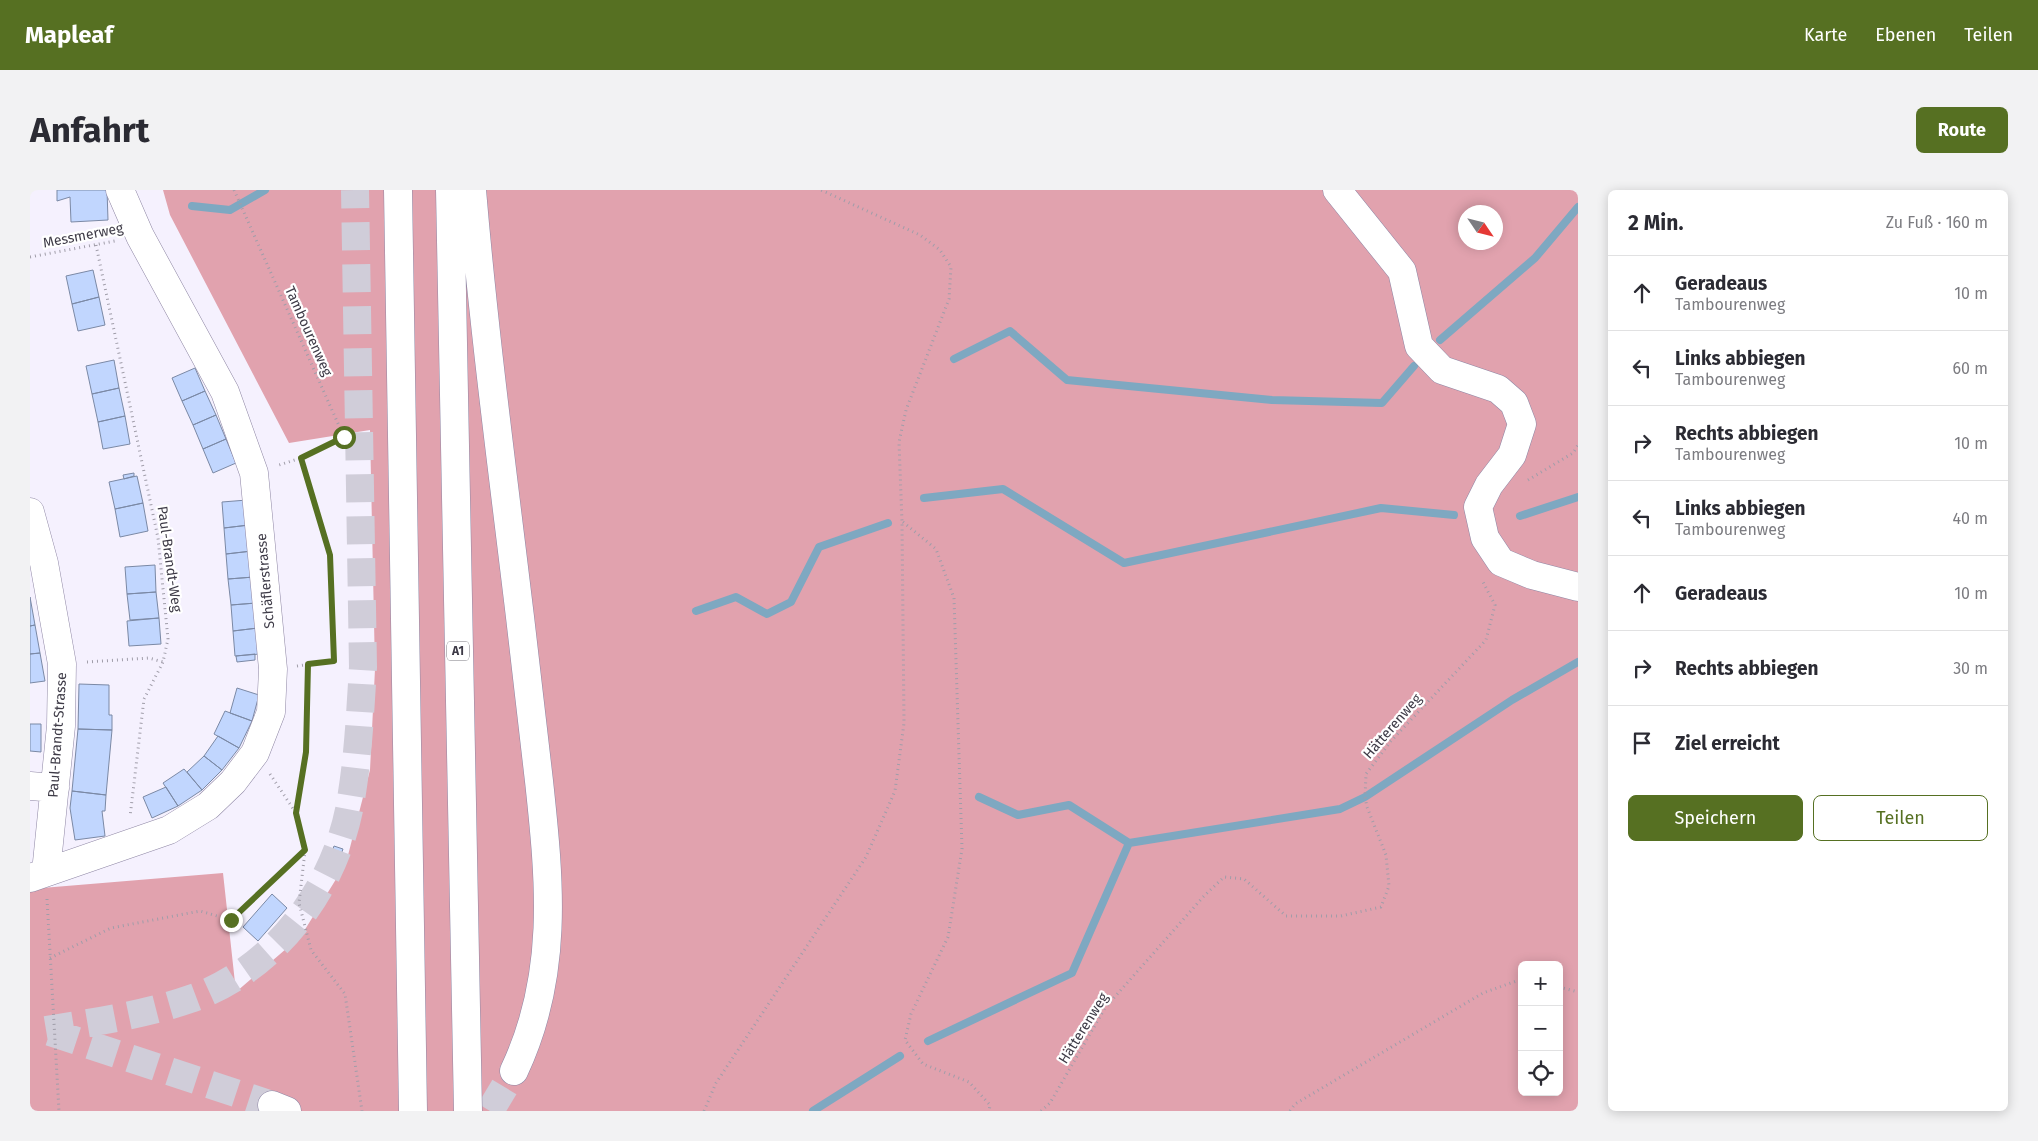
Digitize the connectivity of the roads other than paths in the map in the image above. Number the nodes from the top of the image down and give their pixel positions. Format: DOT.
graph roads {
  1 [pos="120,190"];
  2 [pos="398,190"];
  3 [pos="450,190"];
  4 [pos="472,190"];
  5 [pos="1337,190"];
  6 [pos="30,512"];
  7 [pos="1578,587"];
  8 [pos="42,787"];
  9 [pos="38,875"];
  10 [pos="514,1071"];
  11 [pos="413,1111"];
  12 [pos="468,1111"];
  1 -- 9 [label="main road, Schäflerstrasse"];
  2 -- 11 [label="main road"];
  3 -- 12 [label="main road, A1"];
  4 -- 10 [label="main road"];
  5 -- 7 [label="main road"];
  6 -- 8 [label="main road, Paul-Brandt-Strasse"];
  8 -- 9 [label="main road, Paul-Brandt-Strasse"];
}
